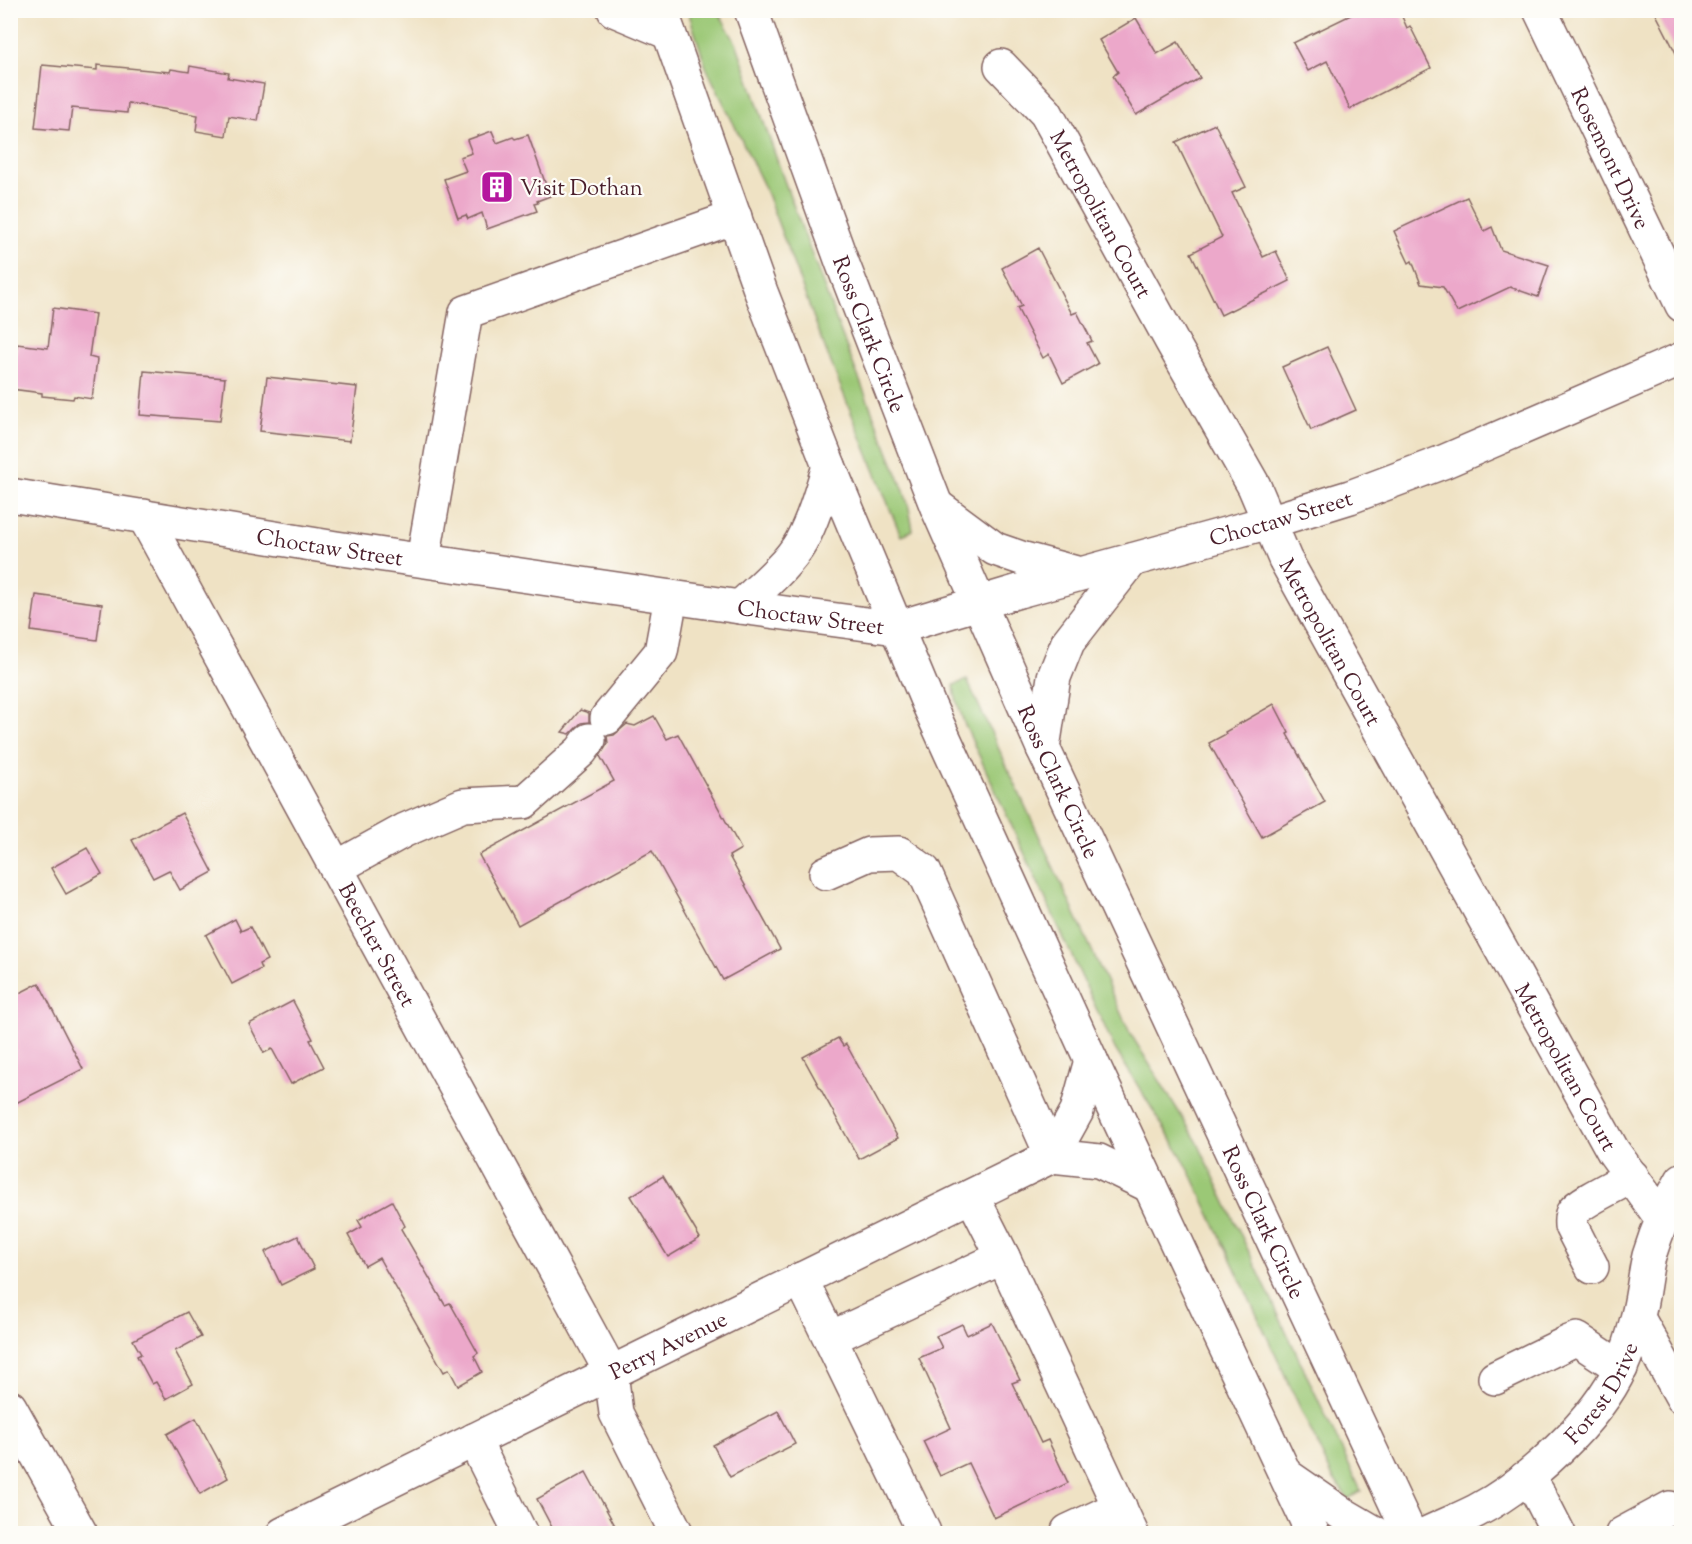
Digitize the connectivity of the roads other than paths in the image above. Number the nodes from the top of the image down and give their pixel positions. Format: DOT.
graph roads {
  1 [pos="614,10"];
  2 [pos="751,10"];
  3 [pos="1540,10"];
  4 [pos="665,22"];
  5 [pos="1001,66"];
  6 [pos="735,217"];
  7 [pos="1682,305"];
  8 [pos="1682,359"];
  9 [pos="828,466"];
  10 [pos="10,495"];
  11 [pos="936,505"];
  12 [pos="144,516"];
  13 [pos="1269,522"];
  14 [pos="423,560"];
  15 [pos="1132,560"];
  16 [pos="1080,574"];
  17 [pos="671,597"];
  18 [pos="979,603"];
  19 [pos="740,608"];
  20 [pos="896,628"];
  21 [pos="1043,748"];
  22 [pos="336,868"];
  23 [pos="826,873"];
  24 [pos="1090,1060"];
  25 [pos="1052,1156"];
  26 [pos="1632,1176"];
  27 [pos="1682,1180"];
  28 [pos="1150,1186"];
  29 [pos="972,1196"];
  30 [pos="1662,1219"];
  31 [pos="1003,1257"];
  32 [pos="1592,1267"];
  33 [pos="801,1279"];
  34 [pos="1638,1318"];
  35 [pos="831,1338"];
  36 [pos="1621,1368"];
  37 [pos="610,1372"];
  38 [pos="1495,1378"];
  39 [pos="1682,1397"];
  40 [pos="10,1407"];
  41 [pos="474,1440"];
  42 [pos="1284,1474"];
  43 [pos="1525,1478"];
  44 [pos="1670,1508"];
  45 [pos="1126,1520"];
  46 [pos="1068,1531"];
  47 [pos="81,1533"];
  48 [pos="283,1533"];
  49 [pos="521,1533"];
  50 [pos="677,1533"];
  51 [pos="922,1533"];
  52 [pos="1312,1533"];
  53 [pos="1377,1533"];
  54 [pos="1410,1533"];
  55 [pos="1426,1533"];
  56 [pos="1559,1533"];
  57 [pos="1622,1533"];
  1 -- 4 [label="main road"];
  2 -- 11 [label="main road, Ross Clark Circle"];
  3 -- 7 [label="main road, Rosemont Drive"];
  4 -- 6 [label="main road"];
  5 -- 13 [label="main road, Metropolitan Court"];
  6 -- 9 [label="main road"];
  6 -- 14 [label="main road"];
  8 -- 13 [label="main road, Choctaw Street"];
  9 -- 19 [label="main road"];
  9 -- 20 [label="main road"];
  10 -- 12 [label="main road, Choctaw Street"];
  11 -- 16 [label="main road"];
  11 -- 18 [label="main road, Ross Clark Circle"];
  12 -- 14 [label="main road, Choctaw Street"];
  12 -- 22 [label="main road, Beecher Street"];
  13 -- 15 [label="main road, Choctaw Street"];
  13 -- 26 [label="main road, Metropolitan Court"];
  14 -- 17 [label="main road, Choctaw Street"];
  15 -- 16 [label="main road, Choctaw Street"];
  15 -- 21 [label="main road"];
  16 -- 18 [label="main road, Choctaw Street"];
  17 -- 19 [label="main road, Choctaw Street"];
  17 -- 22 [label="main road"];
  18 -- 20 [label="main road, Choctaw Street"];
  18 -- 21 [label="main road, Ross Clark Circle"];
  19 -- 20 [label="main road, Choctaw Street"];
  20 -- 24 [label="main road"];
  21 -- 54 [label="main road, Ross Clark Circle"];
  22 -- 37 [label="main road, Beecher Street"];
  23 -- 25 [label="main road"];
  24 -- 25 [label="main road"];
  24 -- 28 [label="main road"];
  25 -- 28 [label="main road"];
  25 -- 29 [label="main road, Perry Avenue"];
  26 -- 30 [label="main road, Metropolitan Court"];
  26 -- 32 [label="main road"];
  27 -- 30 [label="main road, Forest Drive"];
  28 -- 42 [label="main road"];
  29 -- 31 [label="main road"];
  29 -- 33 [label="main road, Perry Avenue"];
  30 -- 34 [label="main road, Forest Drive"];
  31 -- 35 [label="main road"];
  31 -- 45 [label="main road"];
  33 -- 35 [label="main road"];
  33 -- 37 [label="main road, Perry Avenue"];
  34 -- 36 [label="main road, Forest Drive"];
  34 -- 39 [label="main road"];
  35 -- 51 [label="main road"];
  36 -- 38 [label="main road"];
  36 -- 43 [label="main road, Forest Drive"];
  37 -- 41 [label="main road, Perry Avenue"];
  37 -- 50 [label="main road"];
  40 -- 47 [label="main road"];
  41 -- 48 [label="main road, Perry Avenue"];
  41 -- 49 [label="main road"];
  42 -- 52 [label="main road"];
  42 -- 53 [label="main road"];
  43 -- 55 [label="main road, Forest Drive"];
  43 -- 56 [label="main road"];
  44 -- 57 [label="main road"];
  45 -- 46 [label="main road"];
}
